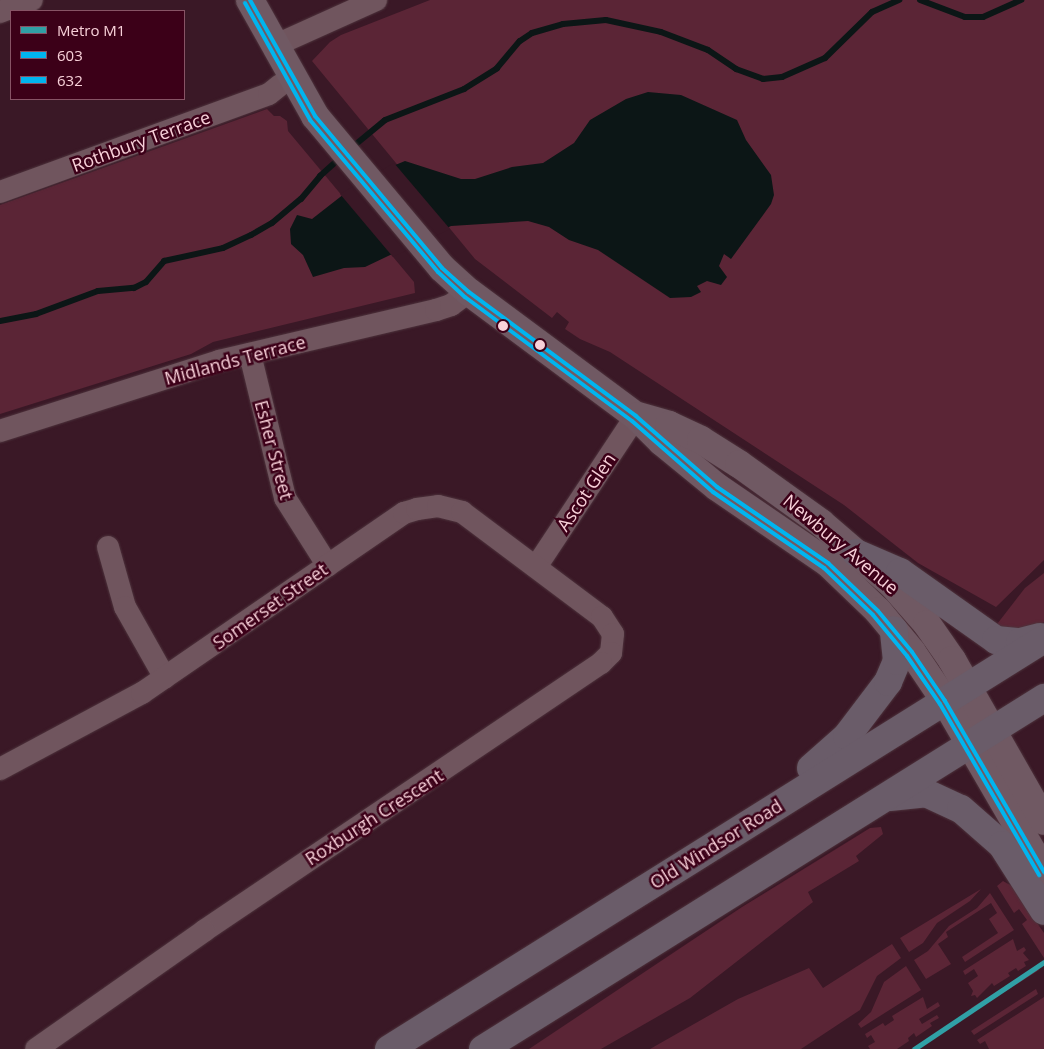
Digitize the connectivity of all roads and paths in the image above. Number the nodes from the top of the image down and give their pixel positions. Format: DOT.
graph roads {
  1 [pos="32,0"];
  2 [pos="231,0"];
  3 [pos="250,0"];
  4 [pos="376,0"];
  5 [pos="0,12"];
  6 [pos="274,46"];
  7 [pos="280,85"];
  8 [pos="315,116"];
  9 [pos="0,192"];
  10 [pos="469,292"];
  11 [pos="250,354"];
  12 [pos="636,416"];
  13 [pos="0,432"];
  14 [pos="108,547"];
  15 [pos="856,553"];
  16 [pos="328,566"];
  17 [pos="536,568"];
  18 [pos="894,630"];
  19 [pos="1044,638"];
  20 [pos="165,678"];
  21 [pos="969,686"];
  22 [pos="1044,698"];
  23 [pos="945,701"];
  24 [pos="995,730"];
  25 [pos="972,744"];
  26 [pos="0,769"];
  27 [pos="788,799"];
  28 [pos="879,801"];
  29 [pos="1044,821"];
  30 [pos="1044,872"];
  31 [pos="1044,912"];
  32 [pos="36,1049"];
  33 [pos="389,1049"];
  34 [pos="483,1049"];
  1 -- 5 [label="street"];
  2 -- 7 [label="main road, Newbury Avenue"];
  3 -- 6 [label="main road, Newbury Avenue"];
  4 -- 6 [label="street"];
  6 -- 8 [label="main road, Newbury Avenue"];
  7 -- 8 [label="main road, Newbury Avenue"];
  7 -- 9 [label="street, Rothbury Terrace"];
  8 -- 10 [label="main road, Newbury Avenue"];
  10 -- 11 [label="street, Midlands Terrace"];
  10 -- 12 [label="main road, Newbury Avenue"];
  11 -- 13 [label="street, Midlands Terrace"];
  11 -- 16 [label="street, Esher Street"];
  12 -- 15 [label="main road, Newbury Avenue"];
  12 -- 17 [label="street, Ascot Glen"];
  12 -- 18 [label="main road, Newbury Avenue"];
  14 -- 20 [label="street"];
  15 -- 19 [label="highway"];
  15 -- 21 [label="main road, Newbury Avenue"];
  16 -- 17 [label="street, Somerset Street"];
  16 -- 20 [label="street, Somerset Street"];
  17 -- 32 [label="street, Roxburgh Crescent"];
  18 -- 23 [label="main road, Newbury Avenue"];
  18 -- 27 [label="highway"];
  19 -- 21 [label="highway, Old Windsor Road"];
  20 -- 26 [label="street, Somerset Street"];
  21 -- 23 [label="highway, Old Windsor Road"];
  21 -- 24 [label="main road, Newbury Avenue"];
  22 -- 24 [label="highway"];
  23 -- 25 [label="main road, Newbury Avenue"];
  23 -- 27 [label="highway, Old Windsor Road"];
  24 -- 25 [label="highway"];
  24 -- 29 [label="main road, Newbury Avenue"];
  25 -- 28 [label="highway"];
  25 -- 30 [label="main road, Newbury Avenue"];
  27 -- 33 [label="highway, Old Windsor Road"];
  28 -- 31 [label="highway"];
  28 -- 34 [label="highway"];
}
